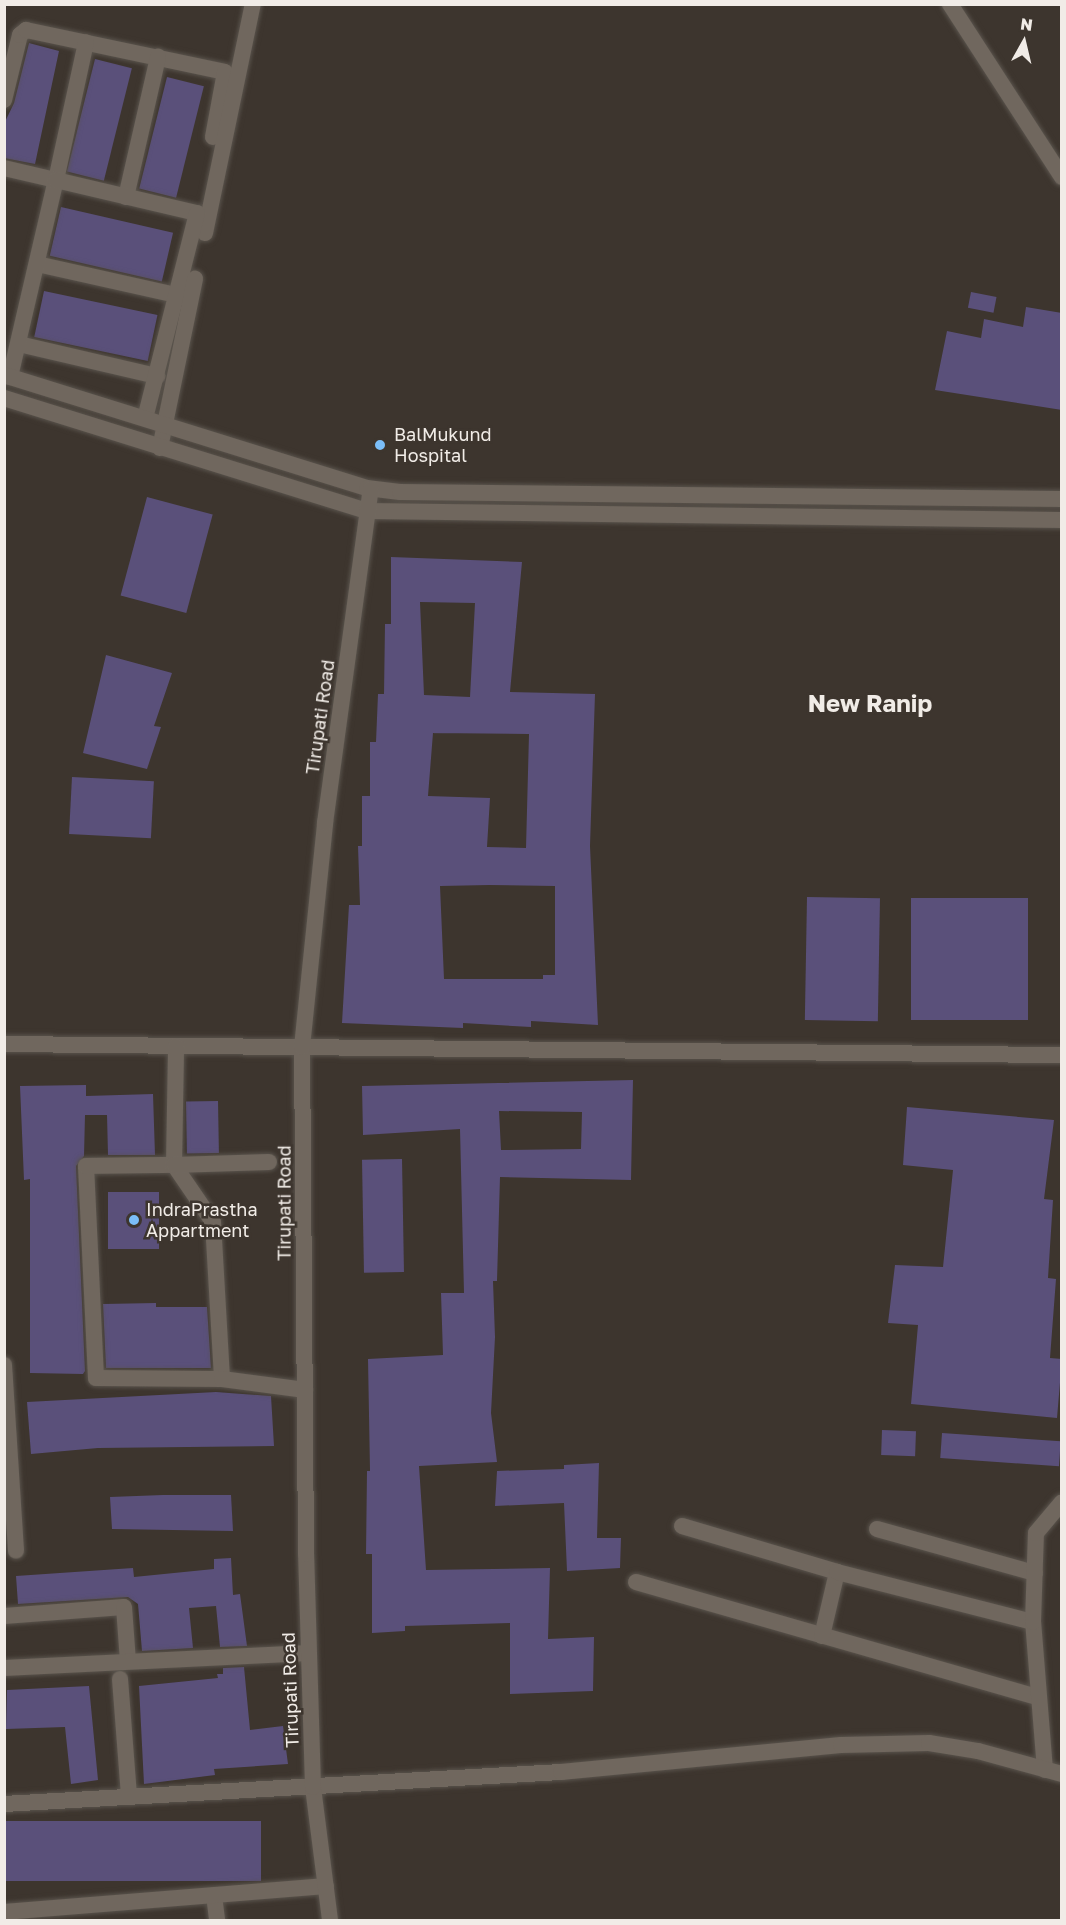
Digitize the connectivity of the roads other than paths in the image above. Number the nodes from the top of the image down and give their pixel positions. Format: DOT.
graph roads {
  1 [pos="253,4"];
  2 [pos="950,4"];
  3 [pos="86,42"];
  4 [pos="158,57"];
  5 [pos="4,100"];
  6 [pos="4,168"];
  7 [pos="1062,177"];
  8 [pos="56,180"];
  9 [pos="126,197"];
  10 [pos="197,213"];
  11 [pos="37,264"];
  12 [pos="180,296"];
  13 [pos="19,344"];
  14 [pos="7,376"];
  15 [pos="157,376"];
  16 [pos="4,398"];
  17 [pos="146,419"];
  18 [pos="164,425"];
  19 [pos="160,448"];
  20 [pos="371,489"];
  21 [pos="1062,499"];
  22 [pos="368,511"];
  23 [pos="1062,520"];
  24 [pos="4,1044"];
  25 [pos="176,1046"];
  26 [pos="302,1047"];
  27 [pos="1062,1055"];
  28 [pos="269,1162"];
  29 [pos="174,1165"];
  30 [pos="4,1365"];
  31 [pos="222,1379"];
  32 [pos="304,1390"];
  33 [pos="1062,1502"];
  34 [pos="682,1526"];
  35 [pos="877,1529"];
  36 [pos="16,1551"];
  37 [pos="837,1572"];
  38 [pos="1035,1573"];
  39 [pos="636,1582"];
  40 [pos="4,1616"];
  41 [pos="1033,1622"];
  42 [pos="822,1636"];
  43 [pos="309,1653"];
  44 [pos="128,1661"];
  45 [pos="4,1668"];
  46 [pos="120,1680"];
  47 [pos="1038,1697"];
  48 [pos="1053,1772"];
  49 [pos="313,1788"];
  50 [pos="129,1797"];
  51 [pos="4,1804"];
  52 [pos="326,1886"];
  53 [pos="214,1895"];
  54 [pos="4,1912"];
  55 [pos="84,1914"];
  56 [pos="217,1920"];
  57 [pos="330,1920"];
  1 -- 18 [label="street"];
  2 -- 7 [label="street"];
  3 -- 4 [label="street"];
  3 -- 5 [label="street"];
  3 -- 8 [label="street"];
  4 -- 9 [label="street"];
  4 -- 10 [label="street"];
  6 -- 8 [label="street"];
  8 -- 9 [label="street"];
  8 -- 11 [label="street"];
  9 -- 10 [label="street"];
  10 -- 12 [label="street"];
  11 -- 12 [label="street"];
  11 -- 13 [label="street"];
  12 -- 15 [label="street"];
  13 -- 14 [label="street"];
  13 -- 15 [label="street"];
  14 -- 17 [label="street"];
  15 -- 17 [label="street"];
  16 -- 19 [label="street"];
  17 -- 18 [label="street"];
  18 -- 19 [label="street"];
  18 -- 20 [label="street"];
  19 -- 22 [label="street"];
  20 -- 21 [label="street"];
  20 -- 22 [label="street, Tirupati Road"];
  22 -- 23 [label="street"];
  22 -- 26 [label="street, Tirupati Road"];
  24 -- 25 [label="street"];
  25 -- 26 [label="street"];
  25 -- 29 [label="street"];
  26 -- 27 [label="street"];
  26 -- 32 [label="street, Tirupati Road"];
  28 -- 29 [label="street"];
  29 -- 31 [label="street"];
  29 -- 31 [label="street"];
  30 -- 36 [label="street"];
  31 -- 32 [label="street"];
  32 -- 43 [label="street, Tirupati Road"];
  33 -- 38 [label="street"];
  34 -- 37 [label="street"];
  35 -- 38 [label="street"];
  37 -- 41 [label="street"];
  37 -- 42 [label="street"];
  38 -- 41 [label="street"];
  39 -- 42 [label="street"];
  40 -- 44 [label="street"];
  41 -- 47 [label="street"];
  42 -- 47 [label="street"];
  43 -- 44 [label="street"];
  43 -- 49 [label="street, Tirupati Road"];
  44 -- 45 [label="street"];
  46 -- 50 [label="street"];
  47 -- 48 [label="street"];
  48 -- 49 [label="street"];
  49 -- 50 [label="street"];
  49 -- 52 [label="street, Tirupati Road"];
  50 -- 51 [label="street"];
  52 -- 53 [label="street"];
  52 -- 57 [label="street, Tirupati Road"];
  53 -- 55 [label="street"];
  53 -- 56 [label="street"];
  54 -- 55 [label="street"];
}
